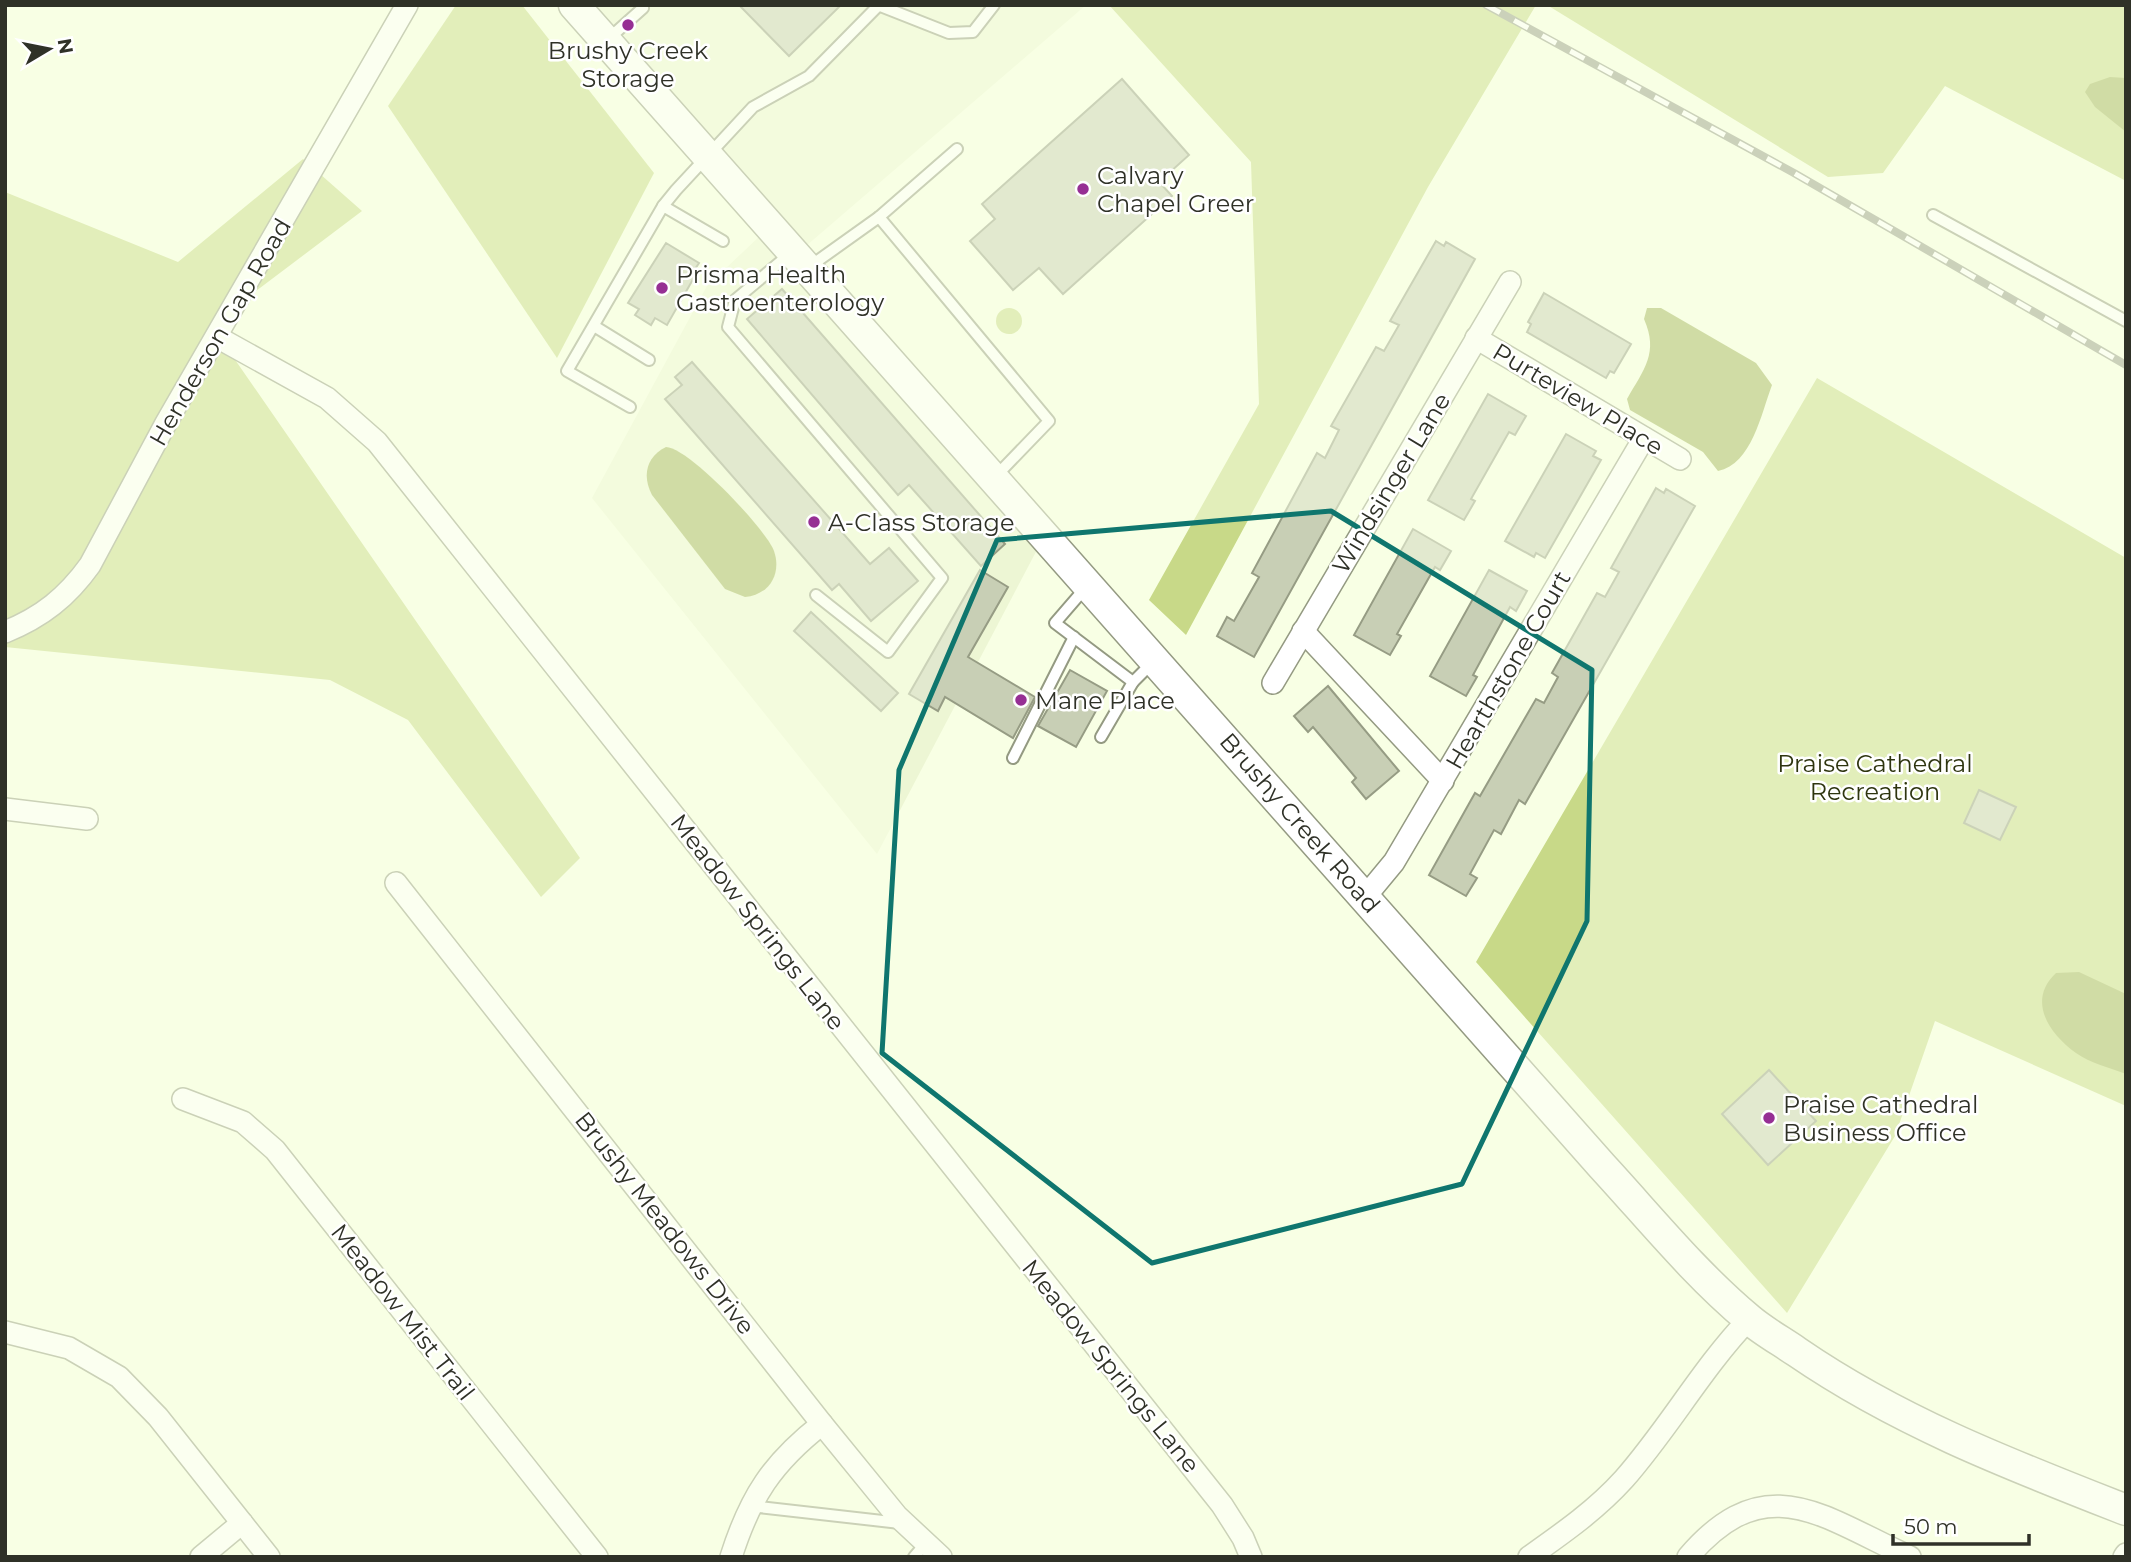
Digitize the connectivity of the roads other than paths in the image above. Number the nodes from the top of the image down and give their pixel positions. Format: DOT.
graph roads {
  1 [pos="407,5"];
  2 [pos="574,5"];
  3 [pos="878,5"];
  4 [pos="994,5"];
  5 [pos="643,6"];
  6 [pos="606,41"];
  7 [pos="957,149"];
  8 [pos="709,157"];
  9 [pos="663,206"];
  10 [pos="1933,215"];
  11 [pos="879,217"];
  12 [pos="723,241"];
  13 [pos="801,260"];
  14 [pos="1510,282"];
  15 [pos="2126,321"];
  16 [pos="594,326"];
  17 [pos="217,337"];
  18 [pos="1476,338"];
  19 [pos="649,359"];
  20 [pos="630,407"];
  21 [pos="1644,438"];
  22 [pos="1680,459"];
  23 [pos="995,477"];
  24 [pos="1089,584"];
  25 [pos="816,595"];
  26 [pos="1303,631"];
  27 [pos="5,632"];
  28 [pos="1074,637"];
  29 [pos="1156,659"];
  30 [pos="1133,682"];
  31 [pos="1273,683"];
  32 [pos="1101,737"];
  33 [pos="1013,758"];
  34 [pos="1443,781"];
  35 [pos="5,809"];
  36 [pos="87,819"];
  37 [pos="396,883"];
  38 [pos="1365,897"];
  39 [pos="183,1098"];
  40 [pos="1749,1319"];
  41 [pos="5,1332"];
  42 [pos="822,1424"];
  43 [pos="750,1506"];
  44 [pos="2126,1510"];
  45 [pos="242,1523"];
  46 [pos="904,1523"];
  47 [pos="927,1553"];
  48 [pos="201,1557"];
  49 [pos="269,1557"];
  50 [pos="597,1557"];
  51 [pos="731,1557"];
  52 [pos="1251,1557"];
  53 [pos="1529,1557"];
  54 [pos="1688,1557"];
  55 [pos="1910,1557"];
  1 -- 17 [label="street, Henderson Gap Road"];
  2 -- 6 [label="main road, Brushy Creek Road"];
  3 -- 4 [label="lane"];
  3 -- 8 [label="lane"];
  5 -- 6 [label="lane"];
  6 -- 8 [label="main road, Brushy Creek Road"];
  7 -- 11 [label="lane"];
  8 -- 9 [label="lane"];
  8 -- 13 [label="main road, Brushy Creek Road"];
  9 -- 12 [label="lane"];
  9 -- 16 [label="lane"];
  10 -- 15 [label="lane"];
  11 -- 13 [label="lane"];
  11 -- 23 [label="lane"];
  13 -- 23 [label="main road, Brushy Creek Road"];
  13 -- 25 [label="lane"];
  14 -- 18 [label="street, Windsinger Lane"];
  16 -- 19 [label="lane"];
  16 -- 20 [label="lane"];
  17 -- 27 [label="street, Henderson Gap Road"];
  17 -- 52 [label="street, Meadow Springs Lane"];
  18 -- 21 [label="street, Purteview Place"];
  18 -- 26 [label="street, Windsinger Lane"];
  21 -- 22 [label="street, Purteview Place"];
  21 -- 34 [label="street, Hearthstone Court"];
  23 -- 24 [label="main road, Brushy Creek Road"];
  24 -- 28 [label="lane"];
  24 -- 29 [label="main road, Brushy Creek Road"];
  26 -- 31 [label="street, Windsinger Lane"];
  26 -- 34 [label="street"];
  28 -- 30 [label="lane"];
  28 -- 33 [label="lane"];
  29 -- 30 [label="lane"];
  29 -- 38 [label="main road, Brushy Creek Road"];
  30 -- 32 [label="lane"];
  34 -- 38 [label="street, Hearthstone Court"];
  35 -- 36 [label="street"];
  37 -- 42 [label="street, Brushy Meadows Drive"];
  38 -- 40 [label="main road, Brushy Creek Road"];
  39 -- 50 [label="street, Meadow Mist Trail"];
  40 -- 44 [label="main road, Brushy Creek Road"];
  40 -- 53 [label="street"];
  41 -- 45 [label="street"];
  42 -- 43 [label="street"];
  42 -- 46 [label="street, Brushy Meadows Drive"];
  43 -- 46 [label="lane"];
  43 -- 51 [label="street"];
  45 -- 48 [label="street"];
  45 -- 49 [label="street"];
  46 -- 47 [label="street, Brushy Meadows Drive"];
  54 -- 55 [label="street"];
}
